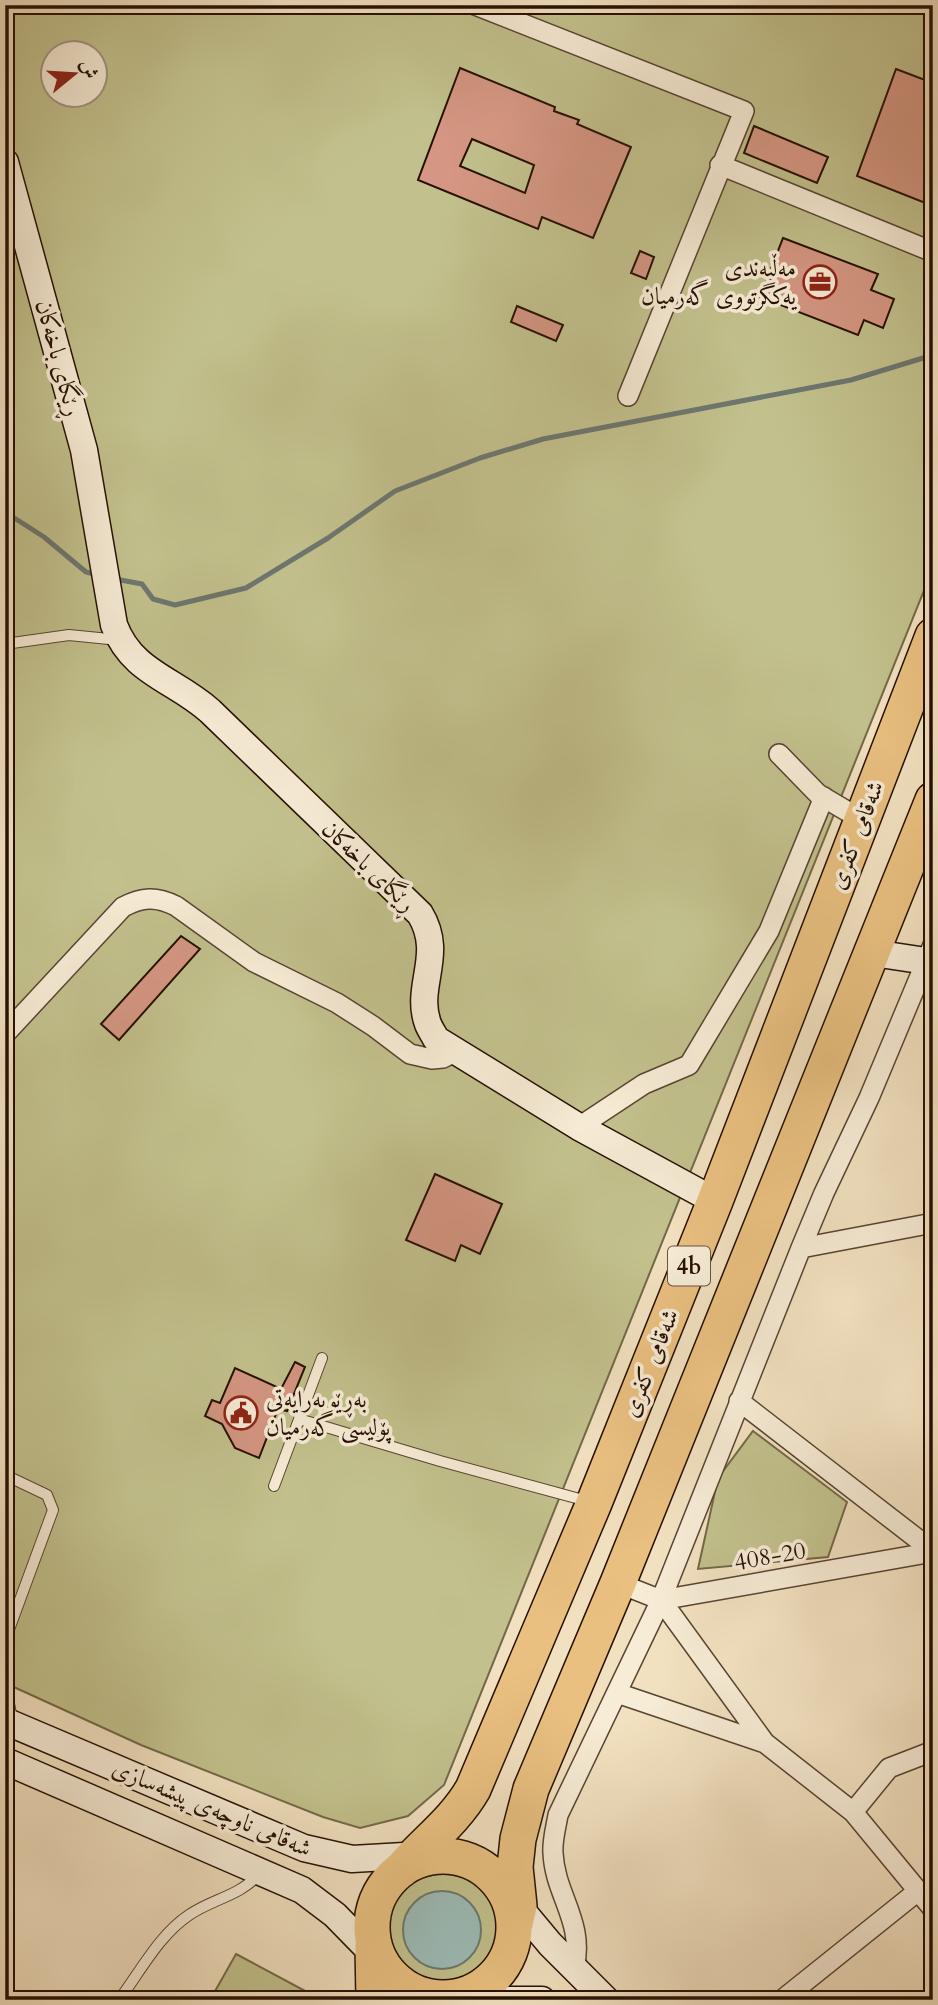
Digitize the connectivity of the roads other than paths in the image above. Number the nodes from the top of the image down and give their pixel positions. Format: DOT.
graph roads {
  1 [pos="475,5"];
  2 [pos="5,162"];
  3 [pos="720,165"];
  4 [pos="933,252"];
  5 [pos="628,396"];
  6 [pos="117,633"];
  7 [pos="933,636"];
  8 [pos="5,643"];
  9 [pos="779,754"];
  10 [pos="824,797"];
  11 [pos="933,800"];
  12 [pos="862,820"];
  13 [pos="873,953"];
  14 [pos="930,955"];
  15 [pos="5,1034"];
  16 [pos="455,1052"];
  17 [pos="579,1127"];
  18 [pos="715,1201"];
  19 [pos="933,1223"];
  20 [pos="801,1248"];
  21 [pos="322,1358"];
  22 [pos="739,1401"];
  23 [pos="299,1419"];
  24 [pos="5,1475"];
  25 [pos="274,1486"];
  26 [pos="594,1503"];
  27 [pos="933,1552"];
  28 [pos="618,1583"];
  29 [pos="661,1600"];
  30 [pos="8,1622"];
  31 [pos="5,1647"];
  32 [pos="5,1681"];
  33 [pos="617,1693"];
  34 [pos="9,1723"];
  35 [pos="765,1743"];
  36 [pos="933,1751"];
  37 [pos="5,1761"];
  38 [pos="853,1812"];
  39 [pos="413,1861"];
  40 [pos="262,1871"];
  41 [pos="918,1891"];
  42 [pos="514,1907"];
  43 [pos="933,1909"];
  44 [pos="375,1951"];
  45 [pos="575,1969"];
  46 [pos="474,1997"];
  47 [pos="119,2000"];
  48 [pos="373,2000"];
  49 [pos="542,2000"];
  50 [pos="606,2000"];
  51 [pos="782,2000"];
  1 -- 3 [label="street"];
  2 -- 6 [label="street, ڕێگای باخەکان"];
  3 -- 4 [label="street"];
  3 -- 5 [label="street"];
  6 -- 8 [label="lane"];
  6 -- 16 [label="street, ڕێگای باخەکان"];
  7 -- 12 [label="highway, شەقامی کفری / 4b"];
  9 -- 10 [label="street"];
  10 -- 12 [label="street"];
  10 -- 17 [label="street"];
  11 -- 13 [label="highway, 4b"];
  12 -- 18 [label="highway, شەقامی کفری / 4b"];
  13 -- 14 [label="street"];
  13 -- 28 [label="highway, 4b"];
  14 -- 20 [label="street"];
  15 -- 16 [label="street"];
  16 -- 17 [label="street, ڕێگای باخەکان"];
  17 -- 18 [label="street, ڕێگای باخەکان"];
  18 -- 26 [label="highway, شەقامی کفری / 4b"];
  19 -- 20 [label="street"];
  20 -- 22 [label="street"];
  21 -- 23 [label="lane"];
  22 -- 27 [label="street"];
  22 -- 29 [label="street"];
  23 -- 25 [label="lane"];
  23 -- 26 [label="lane"];
  24 -- 30 [label="lane"];
  26 -- 39 [label="highway, شەقامی کفری / 4b"];
  27 -- 29 [label="street, 408-20"];
  28 -- 29 [label="street"];
  28 -- 42 [label="highway, 4b"];
  29 -- 33 [label="street"];
  29 -- 35 [label="street"];
  30 -- 31 [label="lane"];
  32 -- 34 [label="lane"];
  33 -- 35 [label="street"];
  33 -- 45 [label="street"];
  34 -- 39 [label="street, شەقامی ناوچەی پیشەسازی"];
  35 -- 38 [label="street"];
  36 -- 38 [label="street"];
  37 -- 40 [label="street, شەقامی ناوچەی پیشەسازی"];
  38 -- 41 [label="street"];
  39 -- 42 [label="highway"];
  39 -- 44 [label="highway"];
  40 -- 44 [label="street, شەقامی ناوچەی پیشەسازی"];
  40 -- 47 [label="lane"];
  41 -- 43 [label="street"];
  41 -- 51 [label="street"];
  42 -- 45 [label="street"];
  42 -- 46 [label="highway"];
  44 -- 46 [label="highway"];
  44 -- 48 [label="highway"];
  45 -- 50 [label="street"];
  46 -- 49 [label="street"];
}
